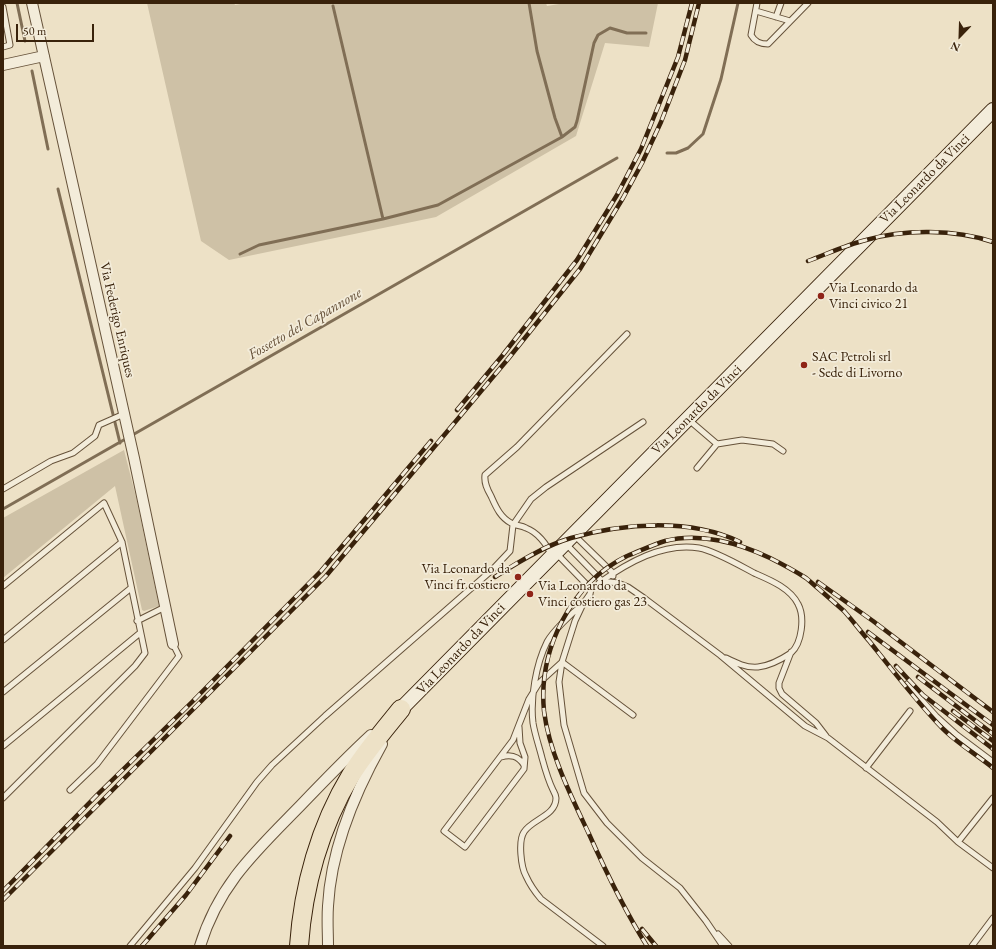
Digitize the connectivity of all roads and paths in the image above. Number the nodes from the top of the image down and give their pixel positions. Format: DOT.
graph roads {
  1 [pos="32,3"];
  2 [pos="757,3"];
  3 [pos="781,3"];
  4 [pos="808,3"];
  5 [pos="3,7"];
  6 [pos="756,11"];
  7 [pos="776,17"];
  8 [pos="790,21"];
  9 [pos="3,47"];
  10 [pos="44,56"];
  11 [pos="3,65"];
  12 [pos="993,110"];
  13 [pos="627,334"];
  14 [pos="122,418"];
  15 [pos="688,419"];
  16 [pos="642,422"];
  17 [pos="717,444"];
  18 [pos="783,451"];
  19 [pos="697,468"];
  20 [pos="3,489"];
  21 [pos="513,525"];
  22 [pos="122,542"];
  23 [pos="562,547"];
  24 [pos="613,573"];
  25 [pos="602,582"];
  26 [pos="610,582"];
  27 [pos="3,586"];
  28 [pos="131,588"];
  29 [pos="591,589"];
  30 [pos="583,604"];
  31 [pos="165,607"];
  32 [pos="137,621"];
  33 [pos="140,633"];
  34 [pos="3,640"];
  35 [pos="173,644"];
  36 [pos="791,652"];
  37 [pos="720,655"];
  38 [pos="562,662"];
  39 [pos="907,684"];
  40 [pos="3,692"];
  41 [pos="534,692"];
  42 [pos="402,709"];
  43 [pos="910,712"];
  44 [pos="633,715"];
  45 [pos="519,726"];
  46 [pos="828,738"];
  47 [pos="3,746"];
  48 [pos="501,756"];
  49 [pos="993,762"];
  50 [pos="524,765"];
  51 [pos="866,768"];
  52 [pos="70,790"];
  53 [pos="3,798"];
  54 [pos="993,798"];
  55 [pos="958,842"];
  56 [pos="993,868"];
  57 [pos="993,918"];
  58 [pos="706,921"];
  59 [pos="130,946"];
  60 [pos="200,946"];
  61 [pos="299,946"];
  62 [pos="328,946"];
  63 [pos="603,946"];
  64 [pos="723,946"];
  65 [pos="729,946"];
  66 [pos="972,946"];
  1 -- 10 [label="street, Via Federigo Enriques"];
  2 -- 6 [label="lane"];
  3 -- 7 [label="lane"];
  4 -- 8 [label="lane"];
  5 -- 9 [label="lane"];
  6 -- 7 [label="lane"];
  6 -- 8 [label="lane"];
  7 -- 8 [label="lane"];
  10 -- 11 [label="street"];
  10 -- 14 [label="street, Via Federigo Enriques"];
  12 -- 15 [label="main road, Via Leonardo da Vinci"];
  13 -- 21 [label="lane"];
  14 -- 20 [label="lane"];
  14 -- 31 [label="street, Via Federigo Enriques"];
  15 -- 17 [label="lane"];
  15 -- 23 [label="main road, Via Leonardo da Vinci"];
  16 -- 21 [label="lane"];
  17 -- 18 [label="lane"];
  17 -- 19 [label="lane"];
  21 -- 23 [label="lane"];
  21 -- 59 [label="lane"];
  22 -- 27 [label="lane"];
  22 -- 28 [label="lane"];
  22 -- 34 [label="lane"];
  23 -- 24 [label="lane"];
  23 -- 25 [label="lane"];
  23 -- 29 [label="lane"];
  23 -- 42 [label="main road, Via Leonardo da Vinci"];
  24 -- 25 [label="lane"];
  24 -- 26 [label="lane"];
  24 -- 36 [label="lane"];
  25 -- 26 [label="lane"];
  25 -- 29 [label="lane"];
  26 -- 37 [label="lane"];
  28 -- 32 [label="lane"];
  28 -- 40 [label="lane"];
  29 -- 30 [label="lane"];
  30 -- 38 [label="lane"];
  30 -- 41 [label="lane"];
  31 -- 32 [label="lane"];
  31 -- 35 [label="street, Via Federigo Enriques"];
  32 -- 33 [label="lane"];
  33 -- 47 [label="lane"];
  33 -- 53 [label="lane"];
  35 -- 52 [label="lane"];
  36 -- 37 [label="lane"];
  36 -- 46 [label="lane"];
  37 -- 46 [label="lane"];
  38 -- 41 [label="lane"];
  38 -- 44 [label="lane"];
  38 -- 58 [label="lane"];
  39 -- 49 [label="lane"];
  41 -- 45 [label="lane"];
  41 -- 63 [label="lane"];
  42 -- 60 [label="street, Via Leonardo da Vinci"];
  42 -- 61 [label="highway"];
  42 -- 62 [label="street, Via Leonardo da Vinci"];
  43 -- 51 [label="lane"];
  45 -- 48 [label="lane"];
  45 -- 50 [label="lane"];
  46 -- 51 [label="lane"];
  48 -- 50 [label="lane"];
  48 -- 50 [label="lane"];
  51 -- 55 [label="lane"];
  54 -- 55 [label="lane"];
  55 -- 56 [label="lane"];
  57 -- 66 [label="lane"];
  58 -- 64 [label="lane"];
  58 -- 65 [label="lane"];
}
